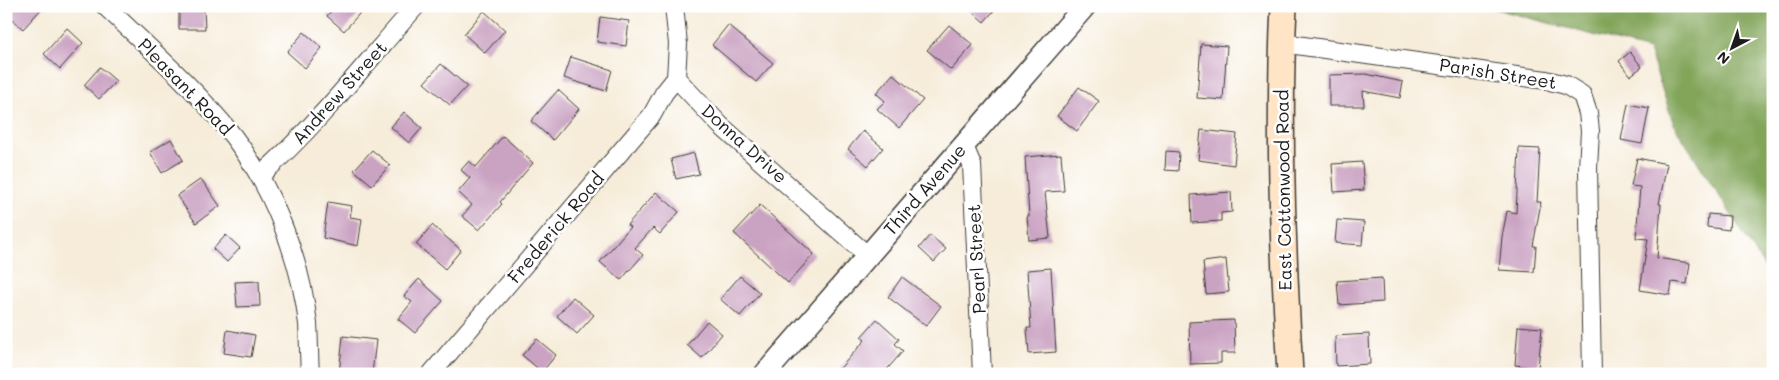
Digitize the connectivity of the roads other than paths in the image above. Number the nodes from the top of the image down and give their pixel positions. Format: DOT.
graph roads {
  1 [pos="105,6"];
  2 [pos="416,6"];
  3 [pos="674,6"];
  4 [pos="1085,6"];
  5 [pos="1284,6"];
  6 [pos="1282,43"];
  7 [pos="676,78"];
  8 [pos="964,146"];
  9 [pos="260,176"];
  10 [pos="868,256"];
  11 [pos="310,374"];
  12 [pos="431,374"];
  13 [pos="765,374"];
  14 [pos="982,374"];
  15 [pos="1290,374"];
  16 [pos="1592,374"];
  1 -- 9 [label="street, Pleasant Road"];
  2 -- 9 [label="street, Andrew Street"];
  3 -- 7 [label="street"];
  4 -- 8 [label="street, Third Avenue"];
  5 -- 6 [label="main road, East Cottonwood Road"];
  6 -- 15 [label="main road, East Cottonwood Road"];
  6 -- 16 [label="street, Parish Street"];
  7 -- 10 [label="street, Donna Drive"];
  7 -- 12 [label="street, Frederick Road"];
  8 -- 10 [label="street, Third Avenue"];
  8 -- 14 [label="street, Pearl Street"];
  9 -- 11 [label="street, Pleasant Road"];
  10 -- 13 [label="street, Third Avenue"];
}
